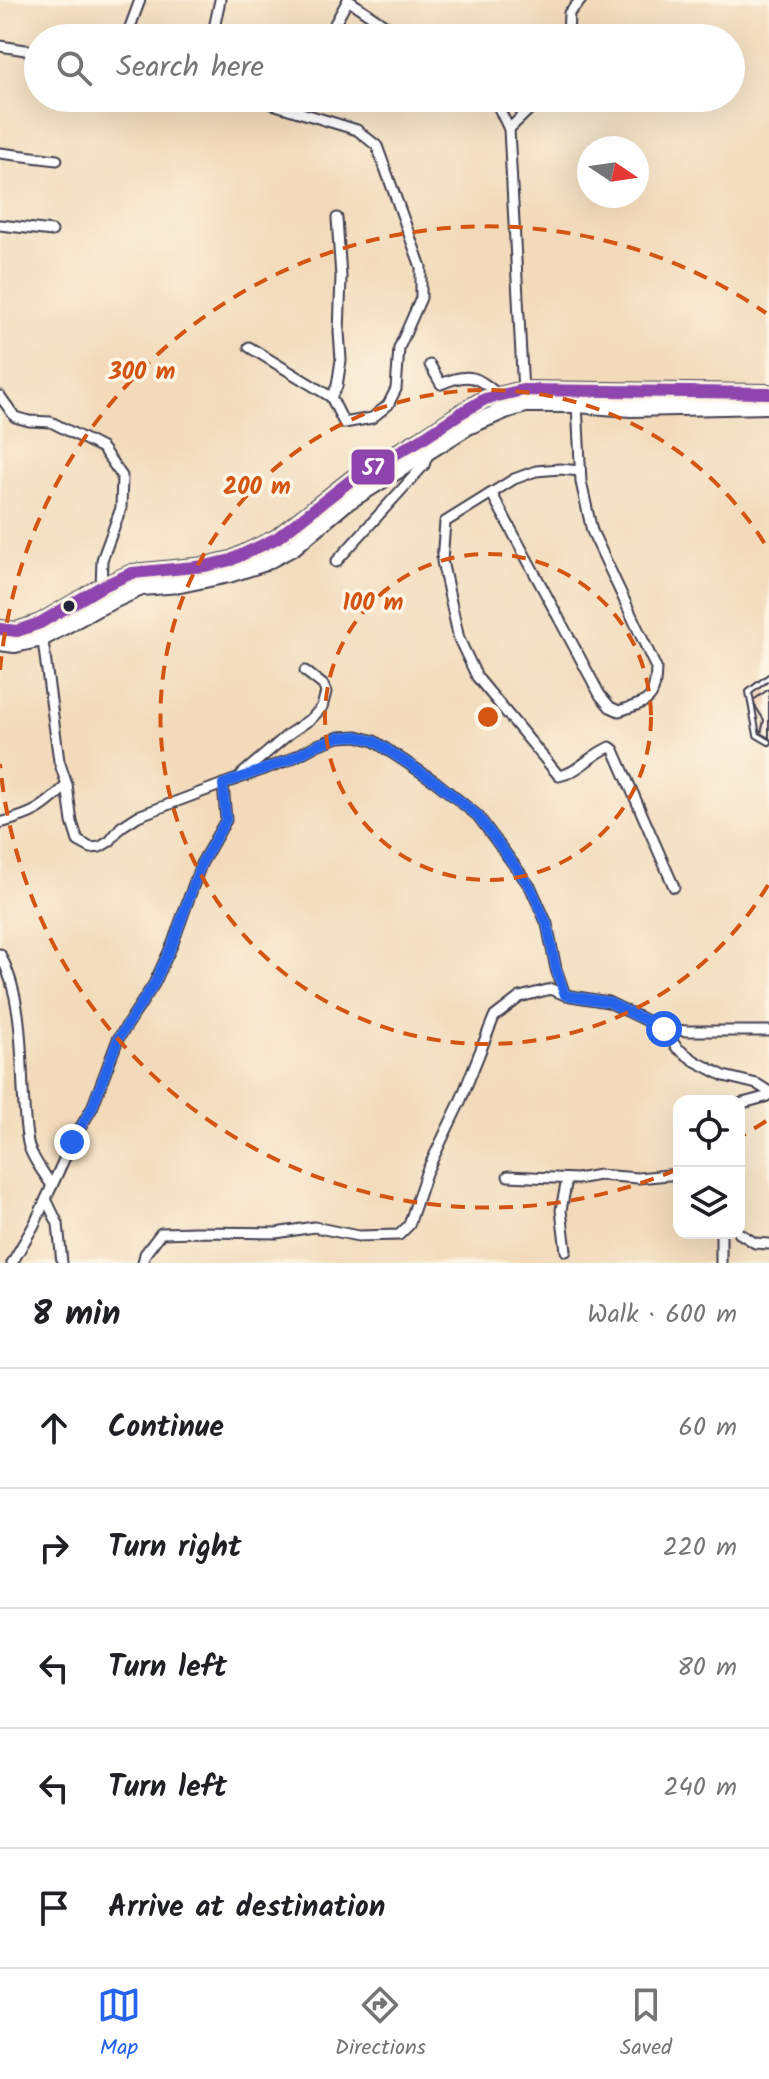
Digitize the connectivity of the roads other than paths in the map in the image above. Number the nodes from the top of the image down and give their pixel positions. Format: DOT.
graph roads {
  1 [pos="140,0"];
  2 [pos="220,0"];
  3 [pos="348,0"];
  4 [pos="581,0"];
  5 [pos="131,24"];
  6 [pos="215,24"];
  7 [pos="335,24"];
  8 [pos="383,24"];
  9 [pos="569,24"];
  10 [pos="0,46"];
  11 [pos="24,50"];
  12 [pos="299,112"];
  13 [pos="501,112"];
  14 [pos="527,112"];
  15 [pos="509,129"];
  16 [pos="0,153"];
  17 [pos="57,160"];
  18 [pos="337,218"];
  19 [pos="0,225"];
  20 [pos="52,231"];
  21 [pos="249,347"];
  22 [pos="430,365"];
  23 [pos="769,393"];
  24 [pos="0,396"];
  25 [pos="500,396"];
  26 [pos="331,397"];
  27 [pos="524,397"];
  28 [pos="577,404"];
  29 [pos="769,405"];
  30 [pos="430,450"];
  31 [pos="580,471"];
  32 [pos="492,494"];
  33 [pos="336,562"];
  34 [pos="101,587"];
  35 [pos="0,629"];
  36 [pos="41,630"];
  37 [pos="0,642"];
  38 [pos="305,671"];
  39 [pos="769,677"];
  40 [pos="769,742"];
  41 [pos="236,779"];
  42 [pos="223,784"];
  43 [pos="67,785"];
  44 [pos="0,823"];
  45 [pos="674,887"];
  46 [pos="0,954"];
  47 [pos="565,995"];
  48 [pos="664,1029"];
  49 [pos="769,1031"];
  50 [pos="745,1102"];
  51 [pos="673,1175"];
  52 [pos="508,1176"];
  53 [pos="567,1179"];
  54 [pos="52,1186"];
  55 [pos="46,1199"];
  56 [pos="745,1237"];
  57 [pos="721,1239"];
  58 [pos="769,1244"];
  59 [pos="566,1251"];
  60 [pos="12,1263"];
  61 [pos="62,1263"];
  62 [pos="143,1263"];
  63 [pos="721,1263"];
  1 -- 5 [label="street"];
  2 -- 6 [label="street"];
  3 -- 7 [label="street"];
  3 -- 8 [label="street"];
  4 -- 9 [label="street"];
  10 -- 11 [label="street"];
  12 -- 26 [label="street"];
  13 -- 15 [label="street"];
  14 -- 15 [label="street"];
  15 -- 27 [label="street"];
  16 -- 17 [label="street"];
  18 -- 26 [label="street"];
  19 -- 20 [label="street"];
  21 -- 26 [label="street"];
  22 -- 25 [label="street"];
  23 -- 27 [label="highway"];
  24 -- 34 [label="street"];
  25 -- 27 [label="highway"];
  25 -- 34 [label="highway"];
  27 -- 28 [label="highway"];
  27 -- 30 [label="highway"];
  28 -- 29 [label="highway"];
  28 -- 31 [label="street"];
  30 -- 33 [label="street"];
  30 -- 36 [label="highway"];
  31 -- 32 [label="street"];
  31 -- 32 [label="street"];
  32 -- 45 [label="street"];
  34 -- 36 [label="highway"];
  35 -- 36 [label="highway"];
  36 -- 37 [label="highway"];
  36 -- 43 [label="street"];
  38 -- 41 [label="street"];
  39 -- 40 [label="lane"];
  41 -- 42 [label="street"];
  41 -- 47 [label="street"];
  42 -- 43 [label="street"];
  42 -- 54 [label="street"];
  43 -- 44 [label="street"];
  46 -- 54 [label="street"];
  47 -- 48 [label="street"];
  47 -- 62 [label="street"];
  48 -- 49 [label="street"];
  48 -- 50 [label="street"];
  51 -- 53 [label="street"];
  52 -- 53 [label="street"];
  53 -- 59 [label="street"];
  54 -- 55 [label="street"];
  55 -- 60 [label="street"];
  55 -- 61 [label="street"];
  56 -- 58 [label="street"];
  57 -- 63 [label="street"];
}
